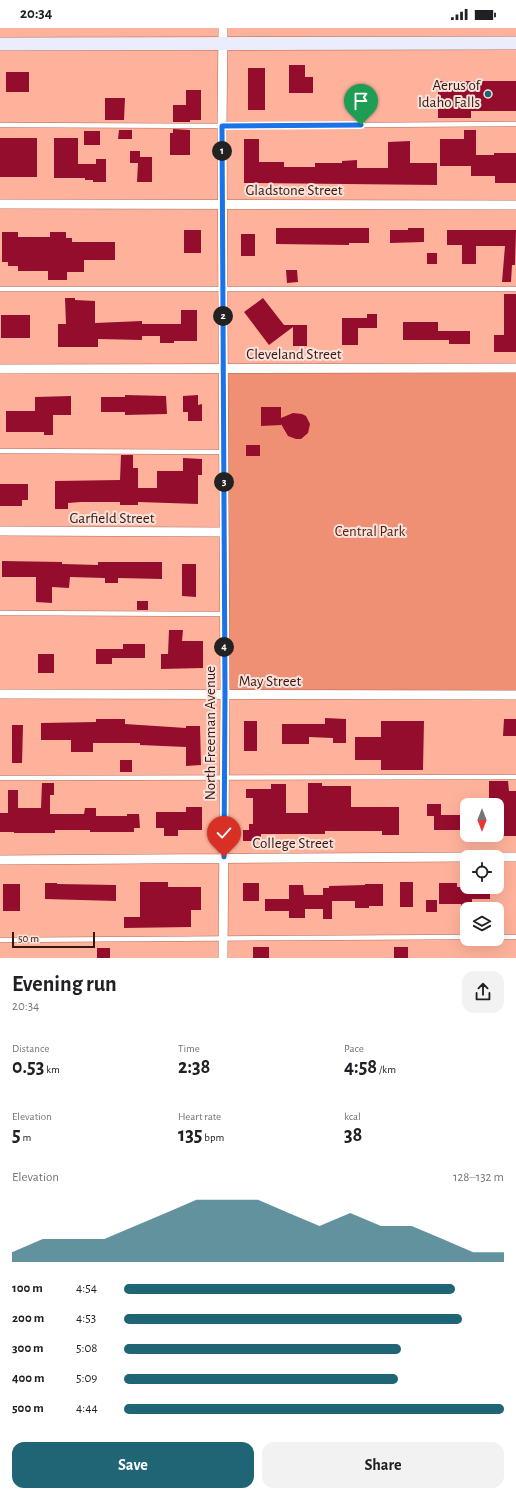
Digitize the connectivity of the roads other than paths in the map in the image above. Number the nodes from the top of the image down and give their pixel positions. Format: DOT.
graph roads {
  1 [pos="223,28"];
  2 [pos="223,43"];
  3 [pos="516,43"];
  4 [pos="0,44"];
  5 [pos="516,124"];
  6 [pos="0,125"];
  7 [pos="222,126"];
  8 [pos="0,204"];
  9 [pos="222,204"];
  10 [pos="516,205"];
  11 [pos="223,288"];
  12 [pos="0,289"];
  13 [pos="516,289"];
  14 [pos="224,368"];
  15 [pos="516,368"];
  16 [pos="0,370"];
  17 [pos="0,451"];
  18 [pos="224,452"];
  19 [pos="0,531"];
  20 [pos="224,532"];
  21 [pos="0,613"];
  22 [pos="224,614"];
  23 [pos="0,694"];
  24 [pos="225,695"];
  25 [pos="516,695"];
  26 [pos="516,777"];
  27 [pos="0,778"];
  28 [pos="224,778"];
  29 [pos="224,857"];
  30 [pos="460,857"];
  31 [pos="504,857"];
  32 [pos="516,857"];
  33 [pos="0,860"];
  34 [pos="504,937"];
  35 [pos="516,937"];
  36 [pos="460,938"];
  37 [pos="223,939"];
  38 [pos="0,940"];
  39 [pos="223,958"];
  1 -- 2 [label="street, North Freeman Avenue"];
  2 -- 3 [label="main road"];
  2 -- 4 [label="main road"];
  2 -- 7 [label="street, North Freeman Avenue"];
  5 -- 7 [label="lane"];
  6 -- 7 [label="lane"];
  7 -- 9 [label="street, North Freeman Avenue"];
  8 -- 9 [label="street, Gladstone Street"];
  9 -- 10 [label="street, Gladstone Street"];
  9 -- 11 [label="street, North Freeman Avenue"];
  11 -- 12 [label="lane"];
  11 -- 13 [label="lane"];
  11 -- 14 [label="street, North Freeman Avenue"];
  14 -- 15 [label="street, Cleveland Street"];
  14 -- 16 [label="street, Cleveland Street"];
  14 -- 18 [label="street, North Freeman Avenue"];
  17 -- 18 [label="lane"];
  18 -- 20 [label="street, North Freeman Avenue"];
  19 -- 20 [label="street, Garfield Street"];
  20 -- 22 [label="street, North Freeman Avenue"];
  21 -- 22 [label="lane"];
  22 -- 24 [label="street, North Freeman Avenue"];
  23 -- 24 [label="street, May Street"];
  24 -- 25 [label="street, May Street"];
  24 -- 28 [label="street, North Freeman Avenue"];
  26 -- 28 [label="lane"];
  27 -- 28 [label="lane"];
  28 -- 29 [label="street, North Freeman Avenue"];
  29 -- 30 [label="street, College Street"];
  29 -- 33 [label="street, College Street"];
  29 -- 37 [label="street, North Freeman Avenue"];
  31 -- 32 [label="street"];
  34 -- 35 [label="lane"];
  36 -- 37 [label="lane"];
  37 -- 38 [label="lane"];
  37 -- 39 [label="street, North Freeman Avenue"];
}
